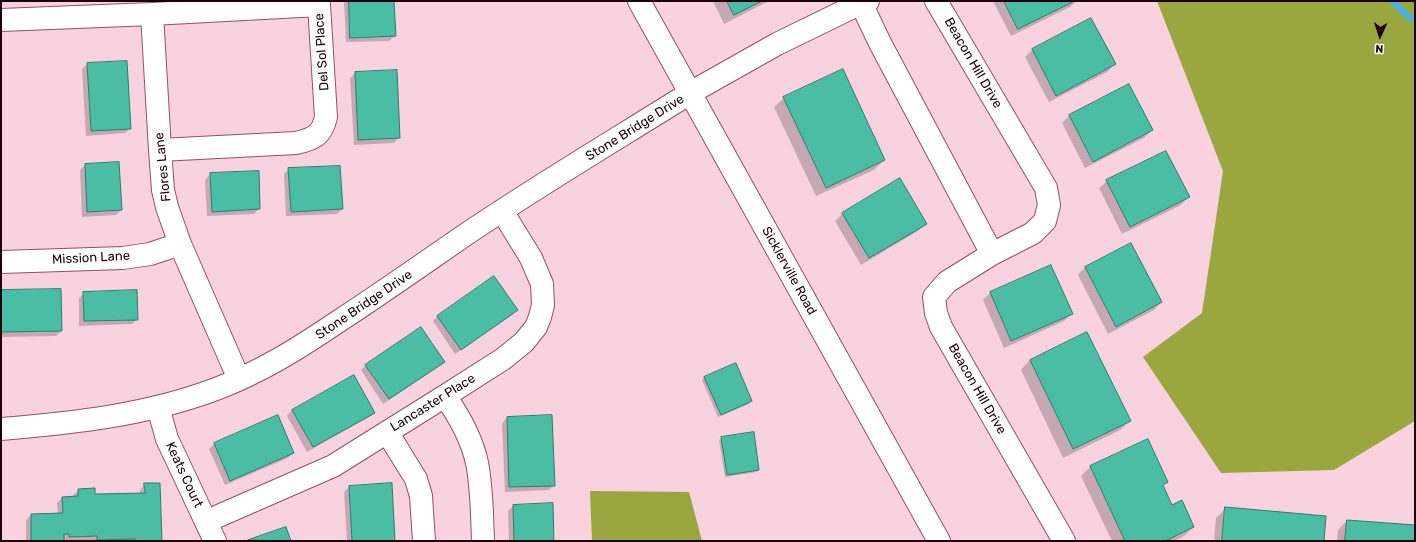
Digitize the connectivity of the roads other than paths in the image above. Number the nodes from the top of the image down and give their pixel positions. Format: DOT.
graph roads {
  1 [pos="640,1"];
  2 [pos="936,1"];
  3 [pos="864,2"];
  4 [pos="152,14"];
  5 [pos="1,20"];
  6 [pos="690,93"];
  7 [pos="160,150"];
  8 [pos="502,211"];
  9 [pos="180,244"];
  10 [pos="992,254"];
  11 [pos="1,262"];
  12 [pos="239,378"];
  13 [pos="446,396"];
  14 [pos="158,407"];
  15 [pos="1,429"];
  16 [pos="387,432"];
  17 [pos="211,531"];
  18 [pos="424,541"];
  19 [pos="483,541"];
  20 [pos="939,541"];
  21 [pos="1064,541"];
  1 -- 6 [label="street, Sicklerville Road"];
  2 -- 10 [label="street, Beacon Hill Drive"];
  3 -- 6 [label="street"];
  3 -- 10 [label="street"];
  4 -- 5 [label="street, Del Sol Place"];
  4 -- 7 [label="street, Flores Lane"];
  4 -- 7 [label="street, Del Sol Place"];
  6 -- 8 [label="street, Stone Bridge Drive"];
  6 -- 20 [label="street, Sicklerville Road"];
  7 -- 9 [label="street, Flores Lane"];
  8 -- 12 [label="street, Stone Bridge Drive"];
  8 -- 13 [label="street, Lancaster Place"];
  9 -- 11 [label="street, Mission Lane"];
  9 -- 12 [label="street, Flores Lane"];
  10 -- 21 [label="street, Beacon Hill Drive"];
  12 -- 14 [label="street, Stone Bridge Drive"];
  13 -- 16 [label="street, Lancaster Place"];
  13 -- 19 [label="street"];
  14 -- 15 [label="street, Stone Bridge Drive"];
  14 -- 17 [label="street, Keats Court"];
  16 -- 17 [label="street, Lancaster Place"];
  16 -- 18 [label="street"];
}
